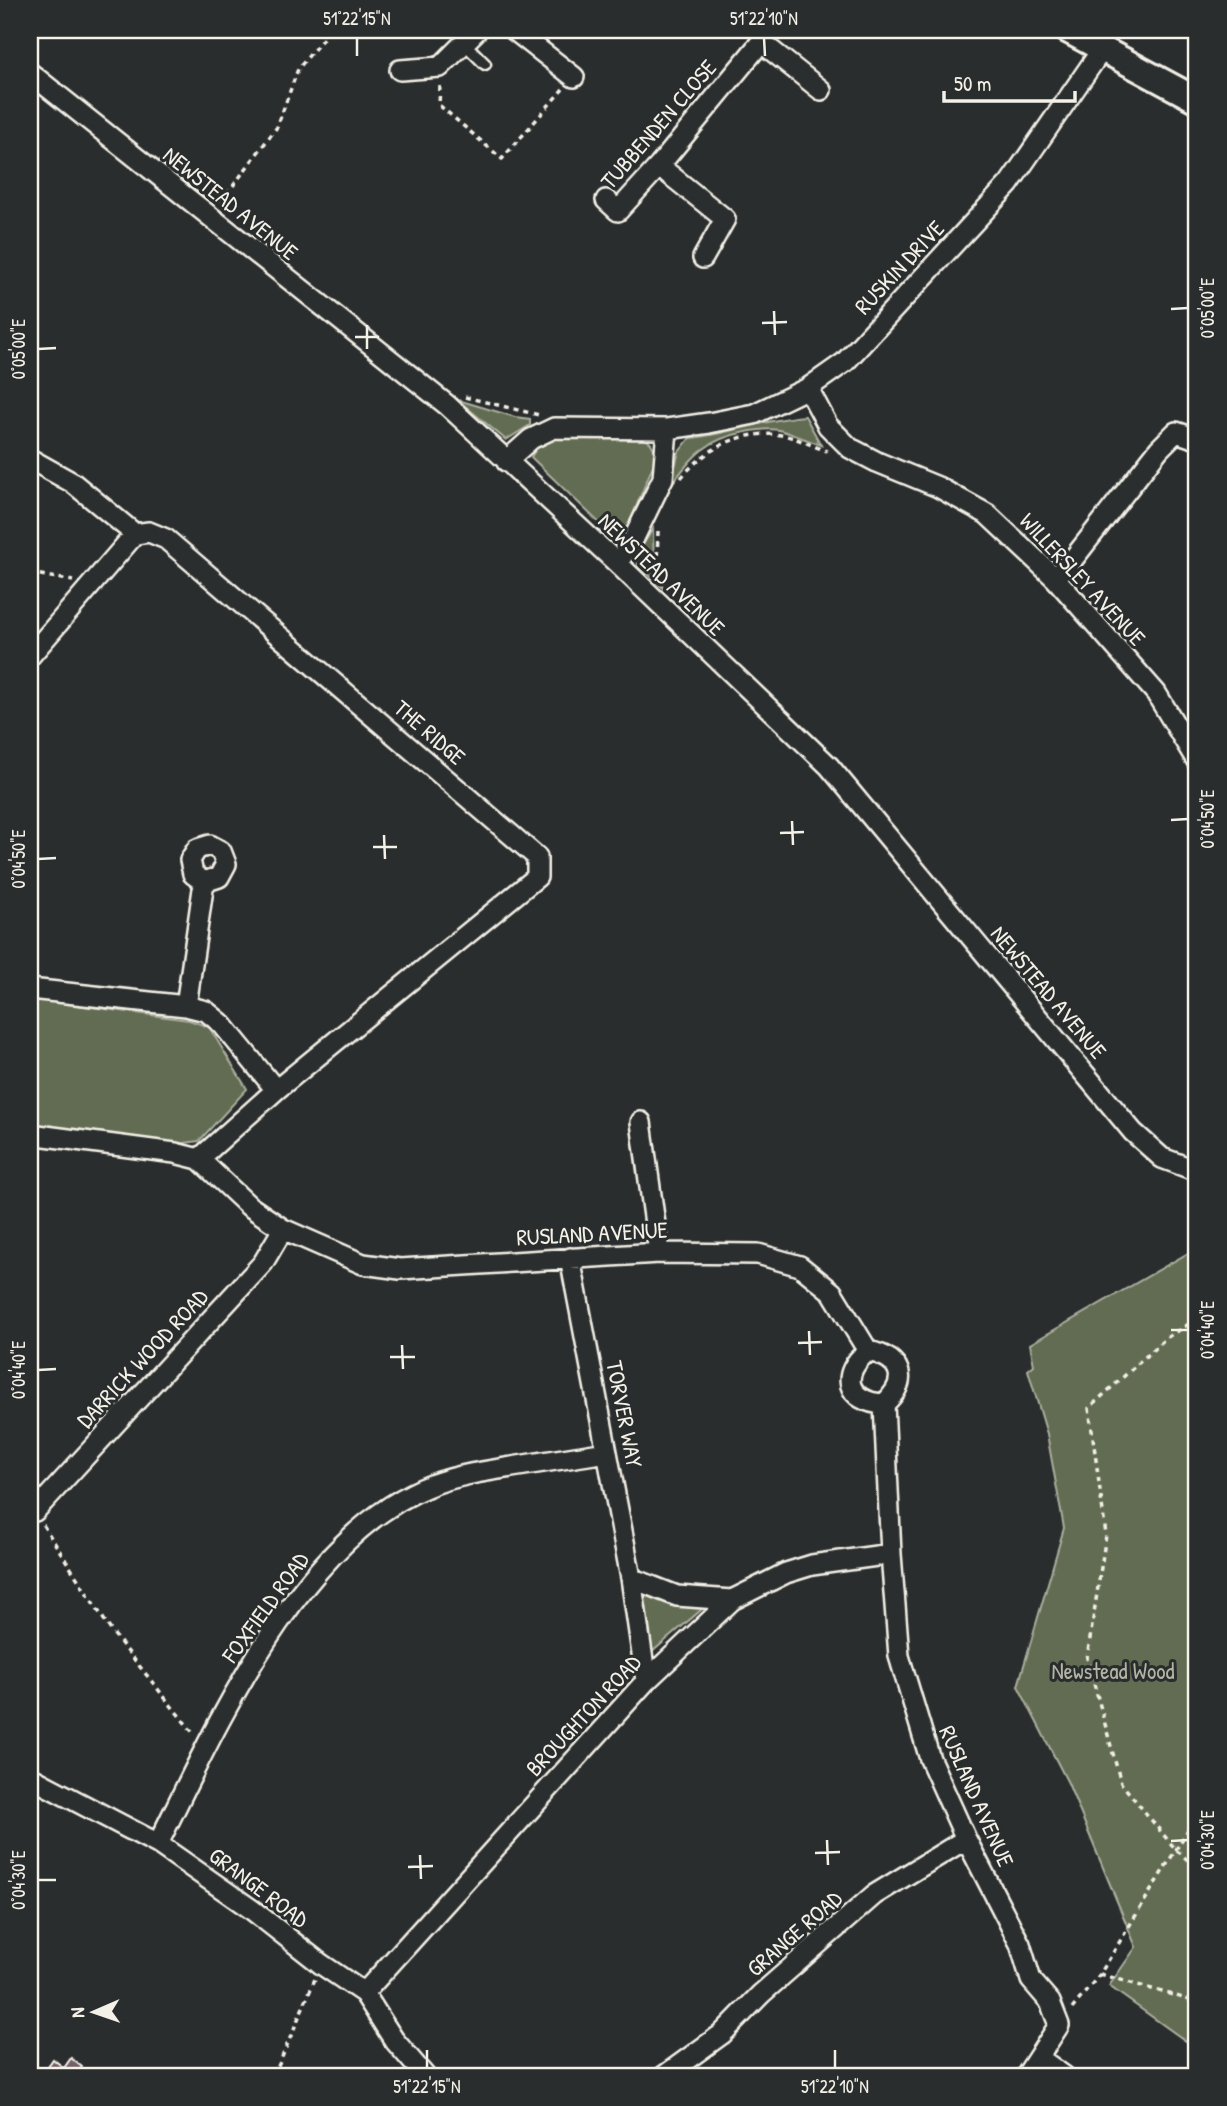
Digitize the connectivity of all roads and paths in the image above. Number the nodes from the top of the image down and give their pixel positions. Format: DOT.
graph roads {
  1 [pos="330,30"];
  2 [pos="514,30"];
  3 [pos="1067,30"];
  4 [pos="471,36"];
  5 [pos="766,36"];
  6 [pos="1103,48"];
  7 [pos="485,64"];
  8 [pos="433,68"];
  9 [pos="400,70"];
  10 [pos="30,73"];
  11 [pos="574,77"];
  12 [pos="821,90"];
  13 [pos="1197,100"];
  14 [pos="659,166"];
  15 [pos="606,201"];
  16 [pos="209,217"];
  17 [pos="704,258"];
  18 [pos="808,388"];
  19 [pos="463,396"];
  20 [pos="554,428"];
  21 [pos="667,429"];
  22 [pos="1197,439"];
  23 [pos="850,448"];
  24 [pos="30,459"];
  25 [pos="506,461"];
  26 [pos="678,481"];
  27 [pos="651,505"];
  28 [pos="135,534"];
  29 [pos="618,564"];
  30 [pos="30,573"];
  31 [pos="1055,578"];
  32 [pos="666,586"];
  33 [pos="86,590"];
  34 [pos="30,656"];
  35 [pos="1197,761"];
  36 [pos="204,883"];
  37 [pos="30,989"];
  38 [pos="186,1006"];
  39 [pos="276,1090"];
  40 [pos="641,1122"];
  41 [pos="30,1134"];
  42 [pos="199,1159"];
  43 [pos="1197,1171"];
  44 [pos="283,1229"];
  45 [pos="659,1253"];
  46 [pos="570,1258"];
  47 [pos="1197,1319"];
  48 [pos="868,1351"];
  49 [pos="884,1404"];
  50 [pos="607,1452"];
  51 [pos="32,1511"];
  52 [pos="891,1554"];
  53 [pos="632,1578"];
  54 [pos="732,1600"];
  55 [pos="646,1681"];
  56 [pos="205,1747"];
  57 [pos="30,1777"];
  58 [pos="1197,1815"];
  59 [pos="966,1839"];
  60 [pos="158,1843"];
  61 [pos="1176,1850"];
  62 [pos="1197,1868"];
  63 [pos="321,1964"];
  64 [pos="1100,1974"];
  65 [pos="364,1993"];
  66 [pos="1197,2002"];
  67 [pos="1059,2025"];
  68 [pos="1039,2058"];
  69 [pos="274,2076"];
  70 [pos="425,2076"];
  71 [pos="664,2076"];
  72 [pos="1026,2076"];
  73 [pos="1064,2076"];
  1 -- 16 [label="path"];
  2 -- 11 [label="street"];
  3 -- 6 [label="street"];
  4 -- 7 [label="lane"];
  4 -- 8 [label="street"];
  5 -- 12 [label="street"];
  5 -- 14 [label="street, TUBBENDEN CLOSE"];
  6 -- 13 [label="street"];
  6 -- 18 [label="street, RUSKIN DRIVE"];
  8 -- 9 [label="street"];
  8 -- 11 [label="path"];
  10 -- 16 [label="street, NEWSTEAD AVENUE"];
  14 -- 15 [label="street, TUBBENDEN CLOSE"];
  14 -- 17 [label="street"];
  16 -- 25 [label="street, NEWSTEAD AVENUE"];
  18 -- 21 [label="street, RUSKIN DRIVE"];
  18 -- 23 [label="street, WILLERSLEY AVENUE"];
  19 -- 20 [label="path"];
  20 -- 21 [label="street, RUSKIN DRIVE"];
  20 -- 25 [label="street"];
  21 -- 27 [label="street"];
  22 -- 31 [label="street"];
  23 -- 26 [label="path"];
  23 -- 31 [label="street, WILLERSLEY AVENUE"];
  24 -- 28 [label="street"];
  25 -- 29 [label="street, NEWSTEAD AVENUE"];
  27 -- 29 [label="street"];
  27 -- 32 [label="path"];
  28 -- 33 [label="street"];
  28 -- 39 [label="street, THE RIDGE"];
  29 -- 43 [label="street, NEWSTEAD AVENUE"];
  30 -- 33 [label="path"];
  31 -- 35 [label="street, WILLERSLEY AVENUE"];
  33 -- 34 [label="street"];
  36 -- 38 [label="street"];
  37 -- 38 [label="street"];
  38 -- 39 [label="street"];
  39 -- 42 [label="street"];
  40 -- 45 [label="street"];
  41 -- 42 [label="street"];
  42 -- 44 [label="street, RUSLAND AVENUE"];
  44 -- 46 [label="street, RUSLAND AVENUE"];
  44 -- 51 [label="street, DARRICK WOOD ROAD"];
  45 -- 46 [label="street, RUSLAND AVENUE"];
  45 -- 48 [label="street, RUSLAND AVENUE"];
  46 -- 50 [label="street, TORVER WAY"];
  47 -- 61 [label="path"];
  48 -- 49 [label="street, RUSLAND AVENUE"];
  48 -- 49 [label="street"];
  49 -- 52 [label="street, RUSLAND AVENUE"];
  50 -- 53 [label="street, TORVER WAY"];
  50 -- 56 [label="street, FOXFIELD ROAD"];
  51 -- 56 [label="path"];
  52 -- 54 [label="street, BROUGHTON ROAD"];
  52 -- 59 [label="street, RUSLAND AVENUE"];
  53 -- 54 [label="street"];
  53 -- 55 [label="street, TORVER WAY"];
  54 -- 55 [label="street, BROUGHTON ROAD"];
  55 -- 65 [label="street, BROUGHTON ROAD"];
  56 -- 60 [label="street, FOXFIELD ROAD"];
  57 -- 60 [label="street, GRANGE ROAD"];
  58 -- 61 [label="path"];
  59 -- 67 [label="street, RUSLAND AVENUE"];
  59 -- 71 [label="street, GRANGE ROAD"];
  60 -- 63 [label="street, GRANGE ROAD"];
  61 -- 62 [label="path"];
  61 -- 64 [label="path"];
  63 -- 65 [label="street, GRANGE ROAD"];
  63 -- 69 [label="path"];
  64 -- 66 [label="path"];
  64 -- 67 [label="path"];
  65 -- 70 [label="street, GRANGE ROAD"];
  67 -- 68 [label="street"];
  68 -- 72 [label="street"];
  68 -- 73 [label="street"];
}
